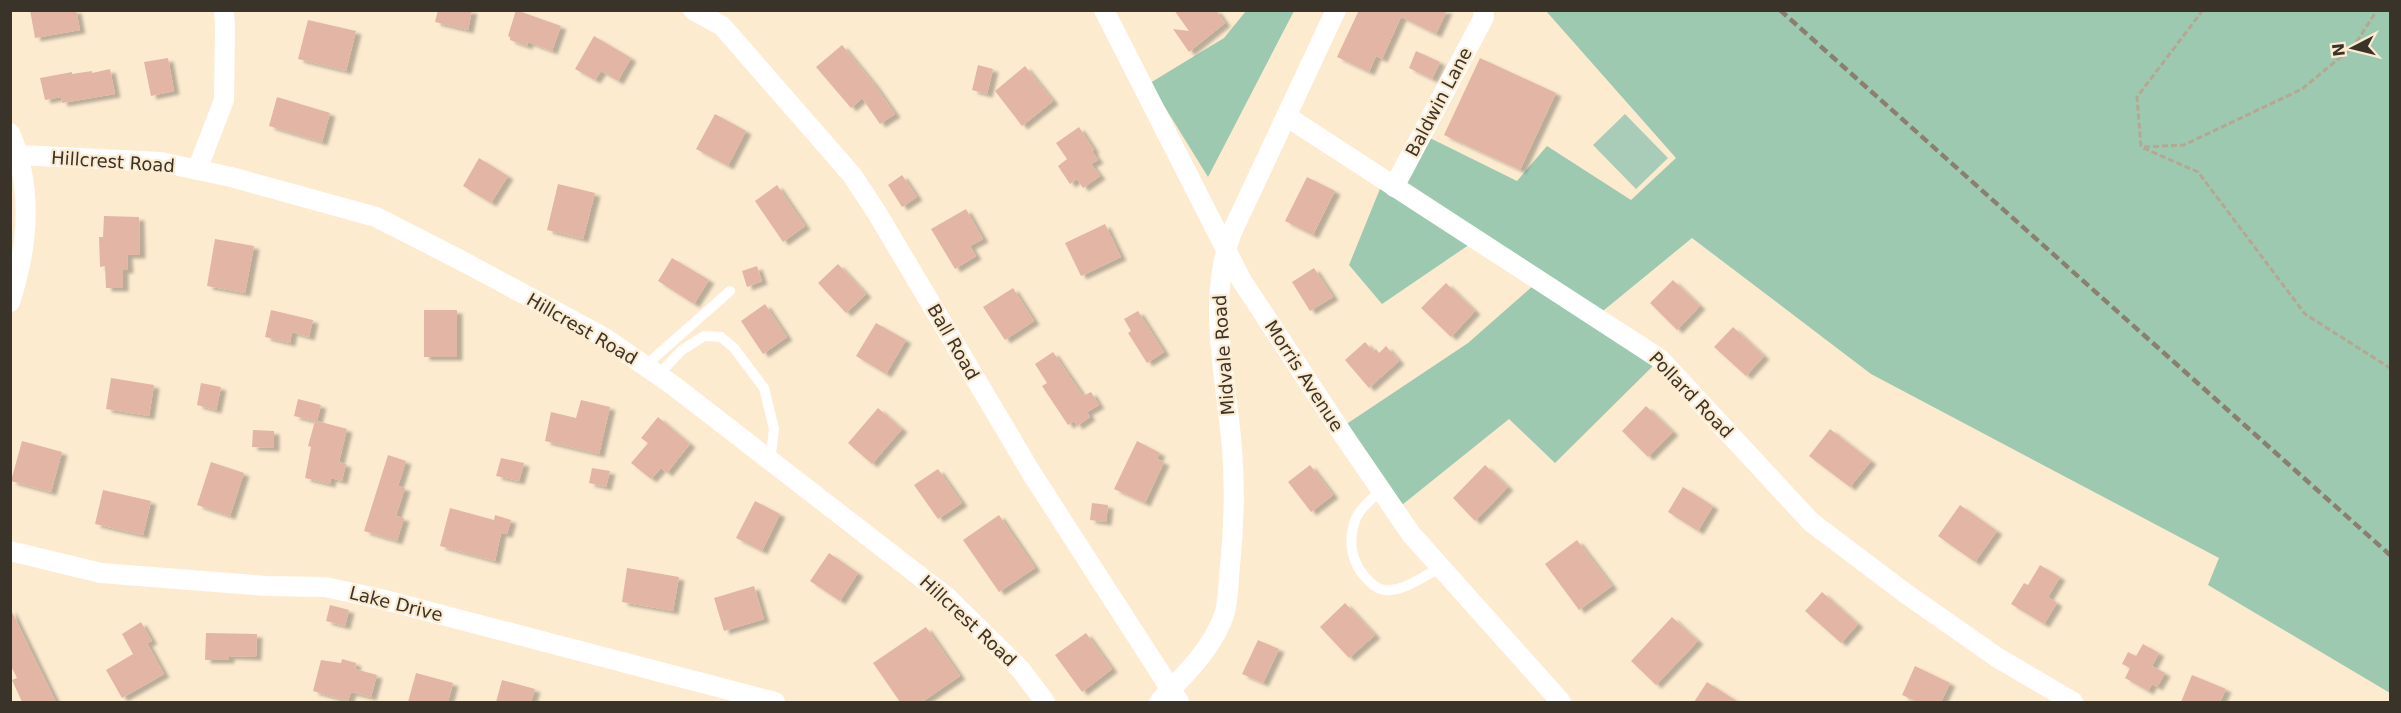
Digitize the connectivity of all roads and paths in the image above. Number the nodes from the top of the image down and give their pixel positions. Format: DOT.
graph roads {
  1 [pos="224,10"];
  2 [pos="1104,10"];
  3 [pos="1336,10"];
  4 [pos="2203,10"];
  5 [pos="2377,10"];
  6 [pos="694,11"];
  7 [pos="1484,14"];
  8 [pos="1286,116"];
  9 [pos="10,133"];
  10 [pos="2141,147"];
  11 [pos="20,155"];
  12 [pos="197,170"];
  13 [pos="1394,187"];
  14 [pos="1226,248"];
  15 [pos="730,291"];
  16 [pos="10,302"];
  17 [pos="2391,368"];
  18 [pos="651,370"];
  19 [pos="770,462"];
  20 [pos="1381,490"];
  21 [pos="10,551"];
  22 [pos="1441,567"];
  23 [pos="1170,698"];
  24 [pos="775,702"];
  25 [pos="1045,702"];
  26 [pos="1561,702"];
  27 [pos="2073,702"];
  1 -- 12 [label="street"];
  2 -- 14 [label="street, Morris Avenue"];
  3 -- 8 [label="street, Midvale Road"];
  4 -- 10 [label="path"];
  5 -- 10 [label="path"];
  6 -- 23 [label="street, Ball Road"];
  7 -- 13 [label="street, Baldwin Lane"];
  8 -- 13 [label="street, Pollard Road"];
  8 -- 14 [label="street, Midvale Road"];
  9 -- 11 [label="street"];
  10 -- 17 [label="path"];
  11 -- 12 [label="street, Hillcrest Road"];
  11 -- 16 [label="street"];
  12 -- 18 [label="street, Hillcrest Road"];
  13 -- 27 [label="street, Pollard Road"];
  14 -- 20 [label="street, Morris Avenue"];
  14 -- 23 [label="street, Midvale Road"];
  15 -- 18 [label="lane"];
  18 -- 19 [label="street, Hillcrest Road"];
  18 -- 19 [label="lane"];
  19 -- 25 [label="street, Hillcrest Road"];
  20 -- 22 [label="street, Morris Avenue"];
  20 -- 22 [label="lane"];
  21 -- 24 [label="street, Lake Drive"];
  22 -- 26 [label="street, Morris Avenue"];
}
